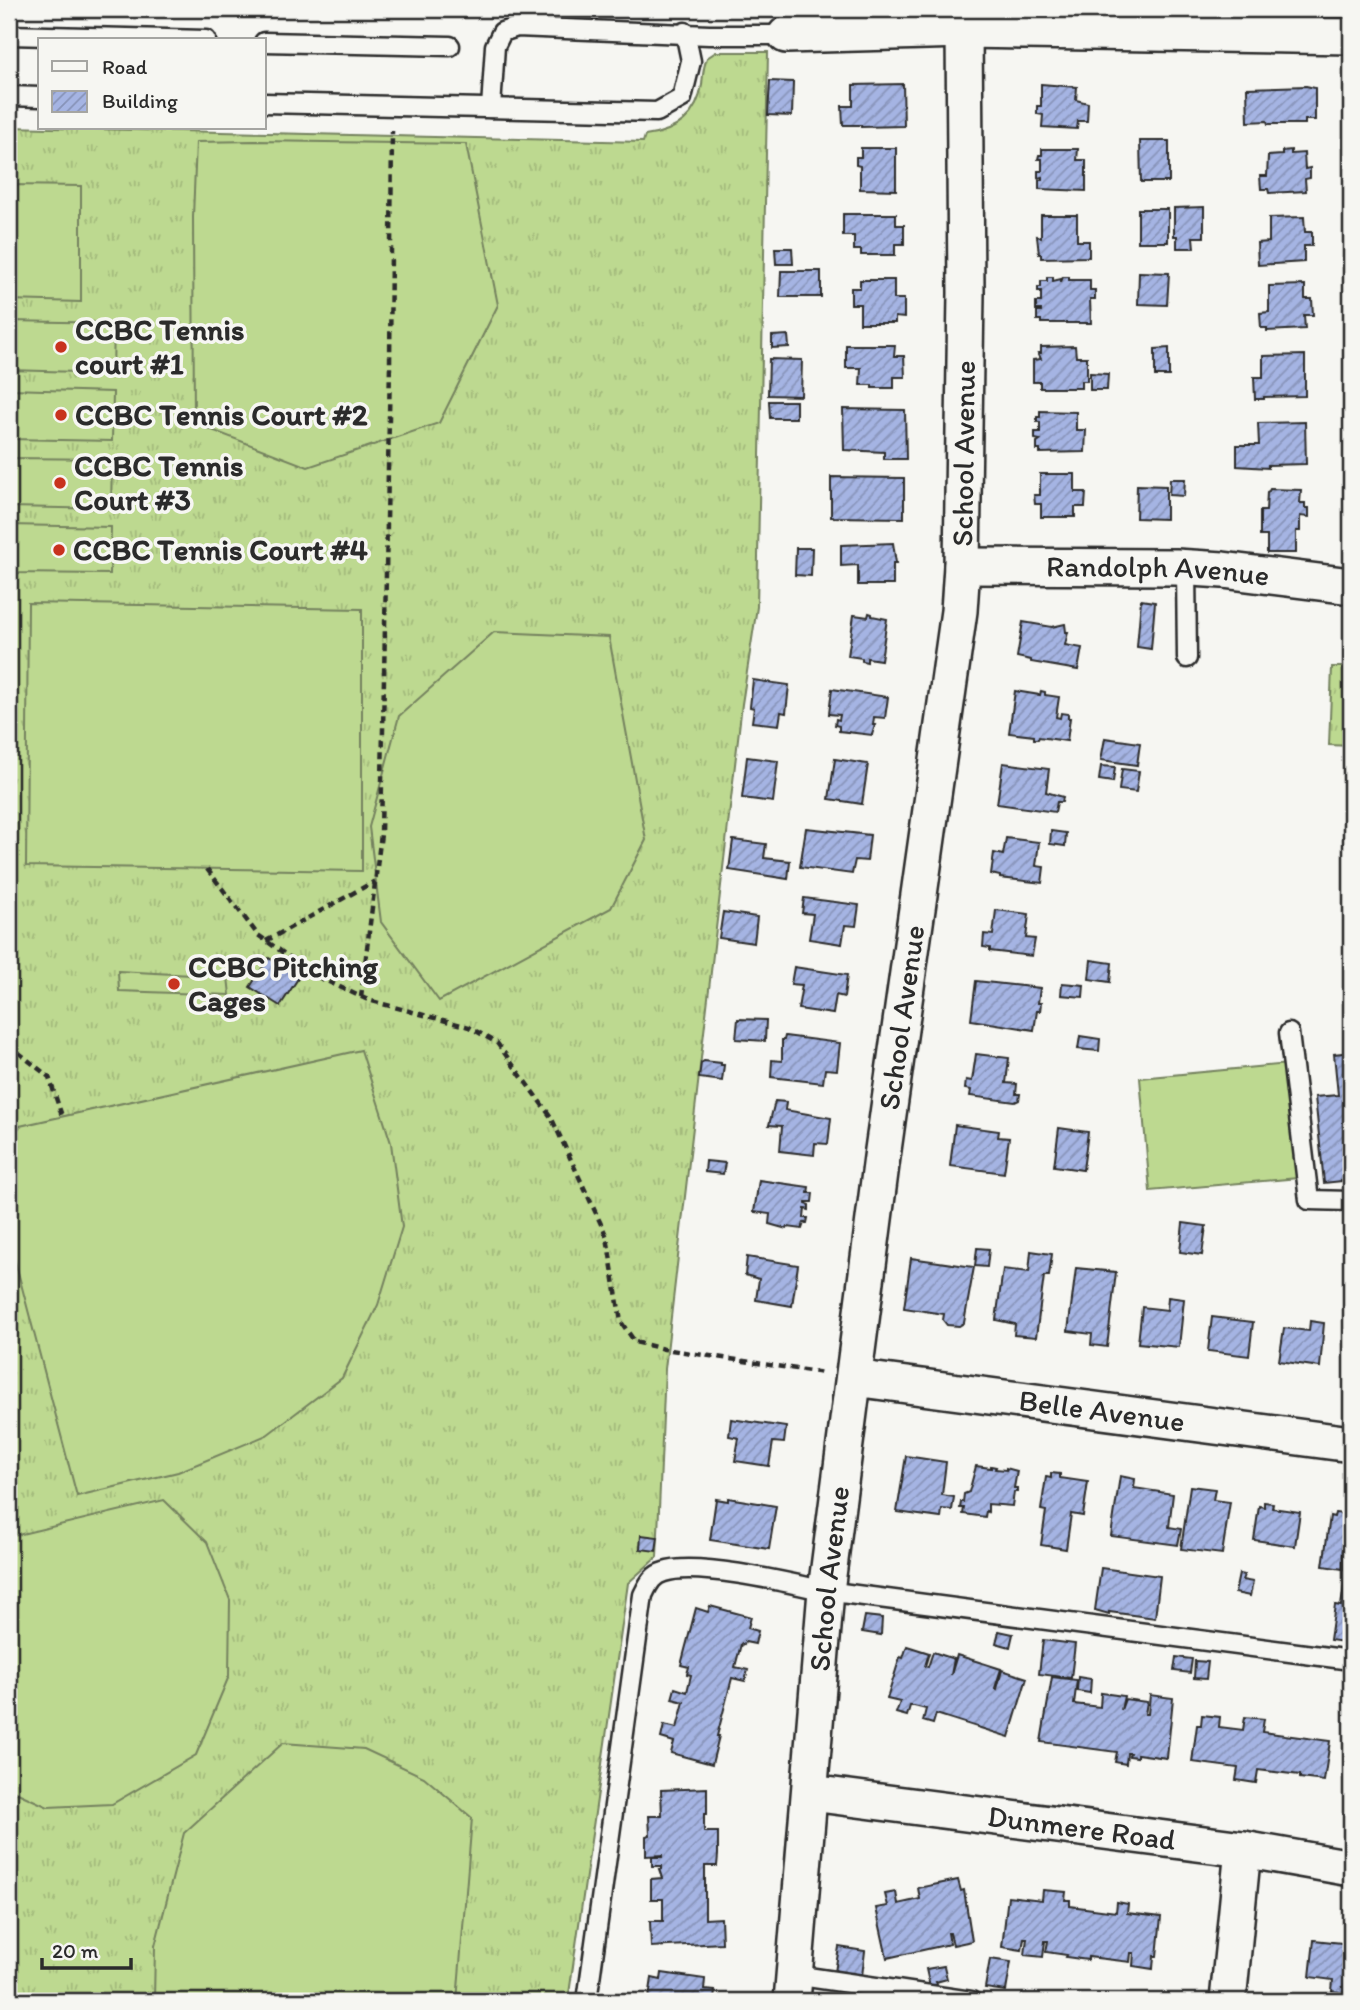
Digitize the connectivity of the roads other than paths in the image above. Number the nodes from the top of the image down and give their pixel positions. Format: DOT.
graph roads {
  1 [pos="964,30"];
  2 [pos="685,32"];
  3 [pos="9,35"];
  4 [pos="786,35"];
  5 [pos="1351,36"];
  6 [pos="127,38"];
  7 [pos="266,42"];
  8 [pos="450,46"];
  9 [pos="9,96"];
  10 [pos="38,97"];
  11 [pos="266,103"];
  12 [pos="491,108"];
  13 [pos="962,566"];
  14 [pos="1186,568"];
  15 [pos="1351,586"];
  16 [pos="1187,658"];
  17 [pos="1289,1033"];
  18 [pos="1351,1201"];
  19 [pos="854,1378"];
  20 [pos="1351,1444"];
  21 [pos="826,1591"];
  22 [pos="1351,1660"];
  23 [pos="811,1793"];
  24 [pos="1242,1849"];
  25 [pos="1351,1868"];
  26 [pos="793,1988"];
  27 [pos="587,2001"];
  28 [pos="971,2001"];
  29 [pos="1228,2001"];
  1 -- 4 [label="street"];
  1 -- 5 [label="street"];
  1 -- 13 [label="street, School Avenue"];
  2 -- 4 [label="lane"];
  2 -- 12 [label="lane"];
  2 -- 12 [label="lane"];
  3 -- 6 [label="lane"];
  7 -- 8 [label="lane"];
  9 -- 10 [label="lane"];
  11 -- 12 [label="lane"];
  13 -- 14 [label="street, Randolph Avenue"];
  13 -- 19 [label="street, School Avenue"];
  14 -- 15 [label="street, Randolph Avenue"];
  14 -- 16 [label="lane"];
  17 -- 18 [label="lane"];
  19 -- 20 [label="street, Belle Avenue"];
  19 -- 21 [label="street, School Avenue"];
  21 -- 22 [label="lane"];
  21 -- 23 [label="street, School Avenue"];
  21 -- 27 [label="lane"];
  23 -- 24 [label="street, Dunmere Road"];
  23 -- 26 [label="street, School Avenue"];
  24 -- 25 [label="street, Dunmere Road"];
  24 -- 29 [label="street"];
  26 -- 28 [label="lane"];
}
